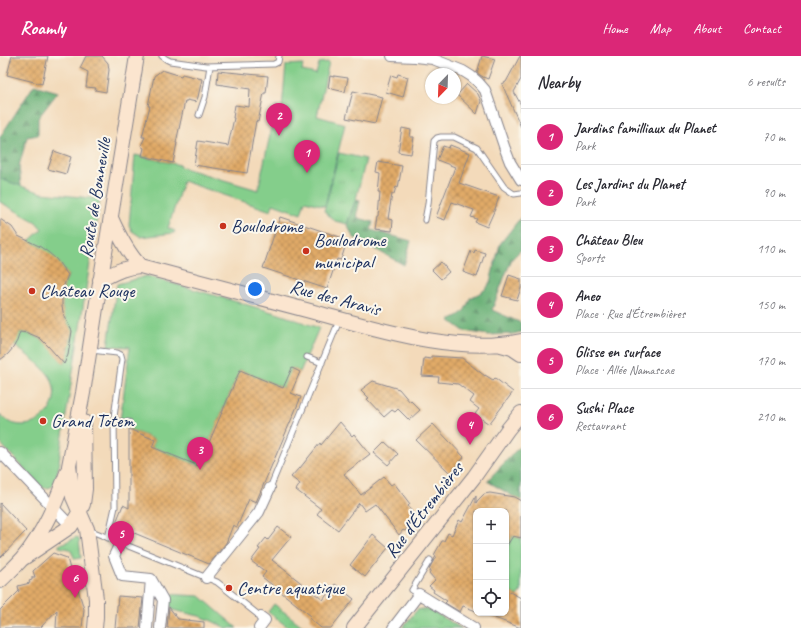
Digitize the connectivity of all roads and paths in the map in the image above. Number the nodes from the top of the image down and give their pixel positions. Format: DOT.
graph roads {
  1 [pos="137,56"];
  2 [pos="162,56"];
  3 [pos="279,56"];
  4 [pos="392,56"];
  5 [pos="434,58"];
  6 [pos="210,66"];
  7 [pos="199,115"];
  8 [pos="521,180"];
  9 [pos="521,193"];
  10 [pos="111,218"];
  11 [pos="425,220"];
  12 [pos="140,266"];
  13 [pos="100,280"];
  14 [pos="340,319"];
  15 [pos="521,341"];
  16 [pos="499,344"];
  17 [pos="89,350"];
  18 [pos="521,354"];
  19 [pos="306,357"];
  20 [pos="322,363"];
  21 [pos="83,394"];
  22 [pos="521,413"];
  23 [pos="114,421"];
  24 [pos="129,422"];
  25 [pos="0,452"];
  26 [pos="70,466"];
  27 [pos="270,488"];
  28 [pos="54,508"];
  29 [pos="80,511"];
  30 [pos="79,527"];
  31 [pos="108,538"];
  32 [pos="120,543"];
  33 [pos="22,559"];
  34 [pos="430,560"];
  35 [pos="206,578"];
  36 [pos="151,580"];
  37 [pos="0,581"];
  38 [pos="419,594"];
  39 [pos="261,617"];
  40 [pos="95,628"];
  41 [pos="147,628"];
  42 [pos="160,628"];
  43 [pos="259,628"];
  44 [pos="354,628"];
  45 [pos="393,628"];
  46 [pos="474,628"];
  1 -- 10 [label="main road, Route de Bonneville"];
  2 -- 6 [label="lane"];
  3 -- 6 [label="lane"];
  4 -- 5 [label="street"];
  5 -- 8 [label="street"];
  6 -- 7 [label="lane"];
  9 -- 11 [label="lane"];
  10 -- 12 [label="main road"];
  10 -- 13 [label="main road, Route de Bonneville"];
  12 -- 13 [label="main road, Rue des Aravis"];
  12 -- 14 [label="main road, Rue des Aravis"];
  13 -- 17 [label="main road, Route de Bonneville"];
  14 -- 16 [label="main road, Rue des Aravis"];
  14 -- 20 [label="lane"];
  15 -- 16 [label="main road"];
  16 -- 18 [label="main road"];
  17 -- 21 [label="main road, Route de Bonneville"];
  17 -- 23 [label="lane"];
  19 -- 20 [label="lane"];
  20 -- 27 [label="lane"];
  21 -- 26 [label="main road, Route de Bonneville"];
  21 -- 29 [label="main road, Route de Bonneville"];
  22 -- 44 [label="main road, Rue d'Étrembières"];
  23 -- 24 [label="lane"];
  23 -- 31 [label="lane"];
  25 -- 28 [label="street"];
  26 -- 28 [label="main road"];
  26 -- 29 [label="main road, Route de Bonneville"];
  27 -- 35 [label="street"];
  28 -- 30 [label="street"];
  28 -- 33 [label="main road"];
  29 -- 30 [label="main road"];
  30 -- 31 [label="lane"];
  30 -- 33 [label="main road"];
  30 -- 40 [label="main road"];
  31 -- 32 [label="lane"];
  32 -- 35 [label="lane"];
  32 -- 36 [label="street"];
  33 -- 37 [label="main road"];
  34 -- 38 [label="lane"];
  35 -- 39 [label="lane"];
  36 -- 41 [label="street"];
  36 -- 42 [label="street"];
  38 -- 45 [label="street"];
  38 -- 46 [label="street"];
  39 -- 43 [label="street"];
}
